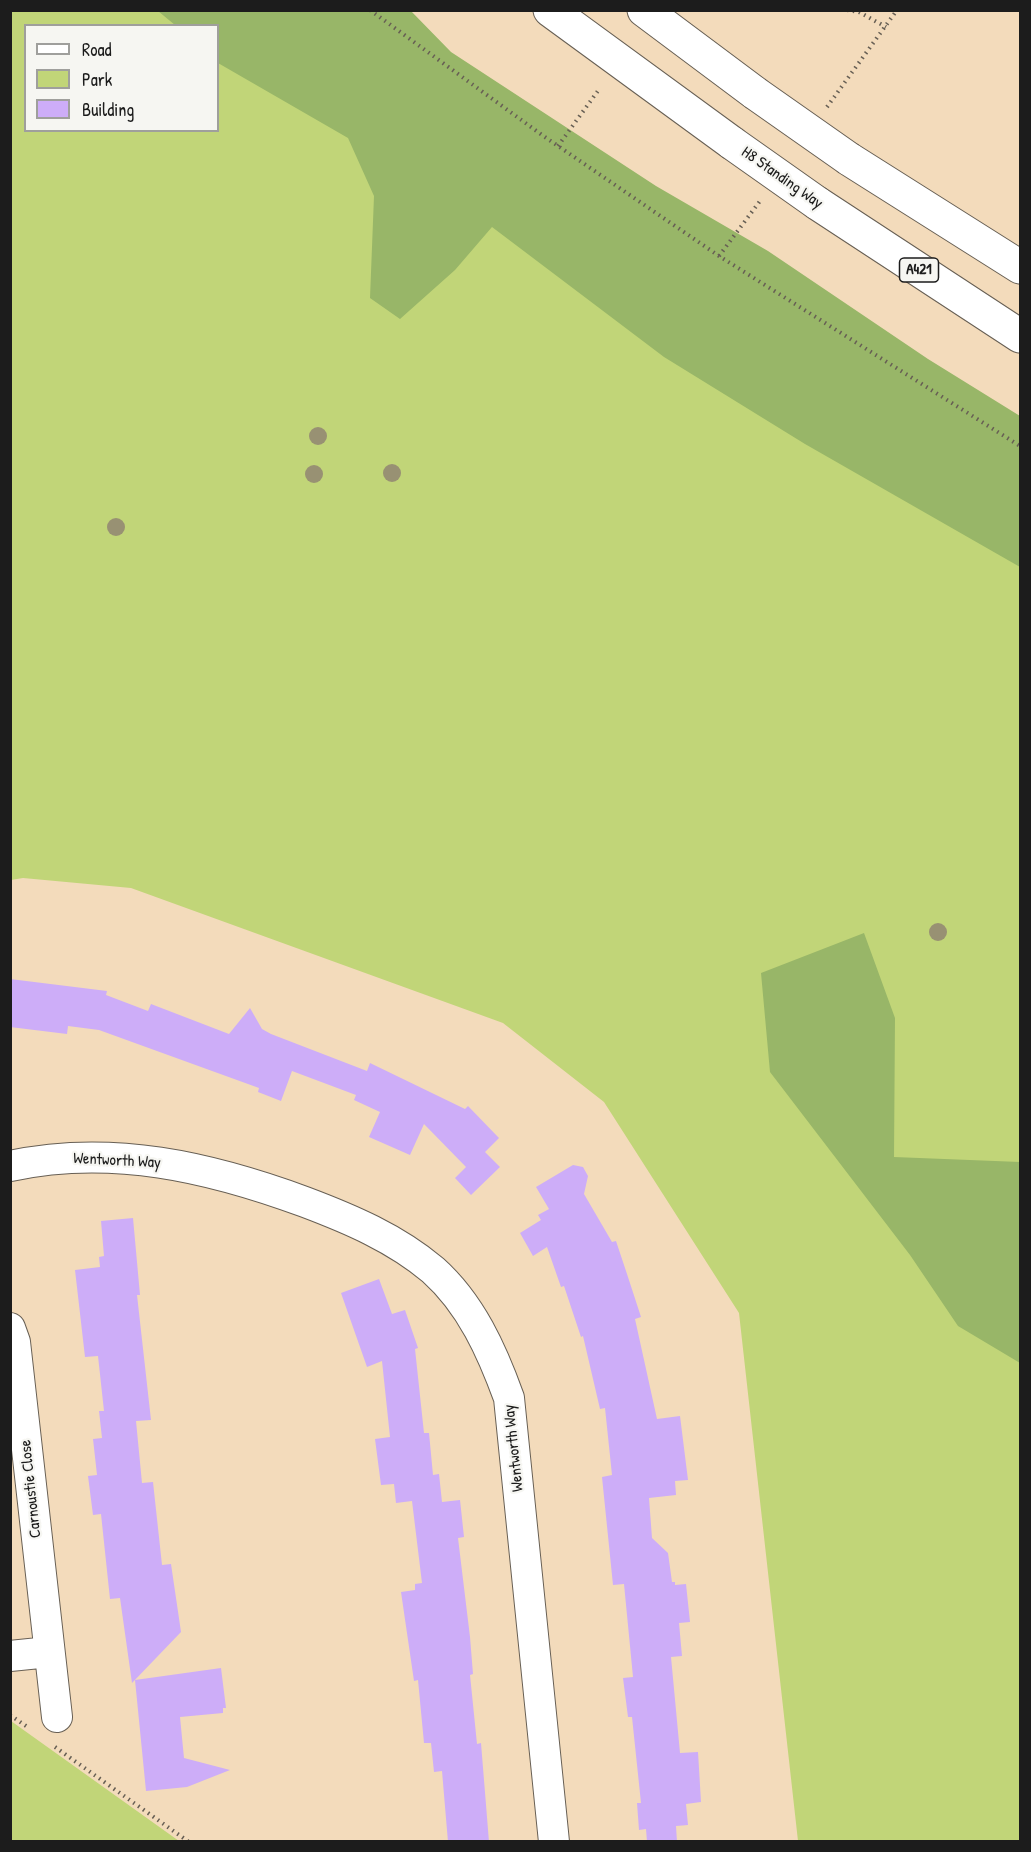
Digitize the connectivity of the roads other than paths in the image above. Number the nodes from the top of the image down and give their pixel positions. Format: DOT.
graph roads {
  1 [pos="550,10"];
  2 [pos="644,10"];
  3 [pos="1020,267"];
  4 [pos="1020,336"];
  5 [pos="10,1167"];
  6 [pos="10,1328"];
  7 [pos="49,1652"];
  8 [pos="10,1656"];
  9 [pos="48,1732"];
  10 [pos="554,1842"];
  1 -- 4 [label="highway, H8 Standing Way / A421, bridge"];
  2 -- 3 [label="highway, bridge"];
  5 -- 10 [label="street, Wentworth Way"];
  6 -- 7 [label="street, Carnoustie Close"];
  7 -- 8 [label="street"];
  7 -- 9 [label="street, Carnoustie Close"];
}
